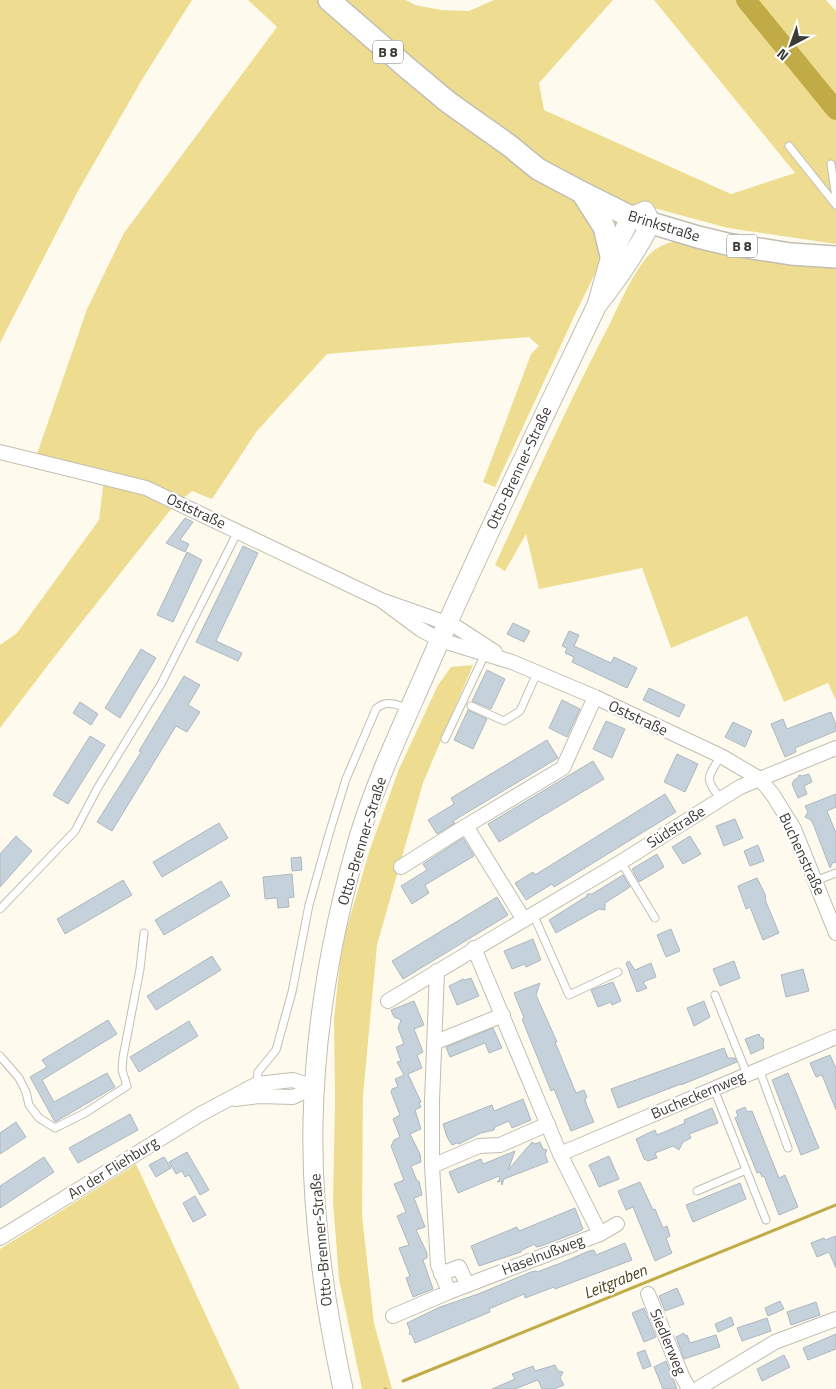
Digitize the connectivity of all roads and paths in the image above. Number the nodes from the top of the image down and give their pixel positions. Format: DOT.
graph roads {
  1 [pos="329,0"];
  2 [pos="510,146"];
  3 [pos="789,146"];
  4 [pos="831,164"];
  5 [pos="583,193"];
  6 [pos="836,198"];
  7 [pos="836,206"];
  8 [pos="642,217"];
  9 [pos="836,247"];
  10 [pos="611,256"];
  11 [pos="836,257"];
  12 [pos="597,305"];
  13 [pos="0,452"];
  14 [pos="238,530"];
  15 [pos="444,631"];
  16 [pos="485,654"];
  17 [pos="512,662"];
  18 [pos="537,673"];
  19 [pos="595,697"];
  20 [pos="471,706"];
  21 [pos="409,708"];
  22 [pos="445,739"];
  23 [pos="836,748"];
  24 [pos="721,756"];
  25 [pos="760,779"];
  26 [pos="721,799"];
  27 [pos="466,826"];
  28 [pos="621,862"];
  29 [pos="401,867"];
  30 [pos="836,873"];
  31 [pos="816,881"];
  32 [pos="0,909"];
  33 [pos="529,917"];
  34 [pos="654,918"];
  35 [pos="144,933"];
  36 [pos="836,933"];
  37 [pos="474,948"];
  38 [pos="437,971"];
  39 [pos="618,972"];
  40 [pos="714,995"];
  41 [pos="388,1001"];
  42 [pos="503,1015"];
  43 [pos="836,1037"];
  44 [pos="436,1042"];
  45 [pos="0,1056"];
  46 [pos="753,1071"];
  47 [pos="315,1087"];
  48 [pos="714,1089"];
  49 [pos="258,1090"];
  50 [pos="548,1124"];
  51 [pos="788,1148"];
  52 [pos="560,1154"];
  53 [pos="432,1166"];
  54 [pos="746,1170"];
  55 [pos="697,1191"];
  56 [pos="766,1220"];
  57 [pos="617,1224"];
  58 [pos="600,1234"];
  59 [pos="0,1238"];
  60 [pos="442,1274"];
  61 [pos="467,1284"];
  62 [pos="449,1292"];
  63 [pos="648,1294"];
  64 [pos="393,1316"];
  65 [pos="836,1319"];
  66 [pos="343,1389"];
  67 [pos="690,1389"];
  68 [pos="697,1389"];
  1 -- 2 [label="main road, Brinkstraße / B 8"];
  2 -- 5 [label="main road, Brinkstraße / B 8"];
  2 -- 8 [label="main road, Brinkstraße / B 8"];
  3 -- 7 [label="lane"];
  4 -- 6 [label="lane"];
  5 -- 8 [label="main road, Brinkstraße / B 8"];
  5 -- 10 [label="main road"];
  8 -- 9 [label="main road, Brinkstraße / B 8"];
  8 -- 10 [label="main road, Otto-Brenner-Straße"];
  8 -- 11 [label="main road, Brinkstraße / B 8"];
  8 -- 12 [label="main road, Otto-Brenner-Straße"];
  10 -- 12 [label="main road, Otto-Brenner-Straße"];
  12 -- 15 [label="main road, Otto-Brenner-Straße"];
  13 -- 14 [label="street, Oststraße"];
  14 -- 15 [label="street, Oststraße"];
  14 -- 32 [label="lane"];
  15 -- 16 [label="street, Oststraße"];
  15 -- 17 [label="street, Oststraße"];
  15 -- 21 [label="main road, Otto-Brenner-Straße"];
  16 -- 17 [label="street, Oststraße"];
  16 -- 22 [label="lane"];
  17 -- 18 [label="street, Oststraße"];
  18 -- 19 [label="street, Oststraße"];
  18 -- 20 [label="lane"];
  19 -- 24 [label="street, Oststraße"];
  19 -- 27 [label="street"];
  21 -- 47 [label="main road, Otto-Brenner-Straße"];
  21 -- 49 [label="lane"];
  23 -- 25 [label="street, Südstraße"];
  24 -- 25 [label="street, Oststraße"];
  24 -- 26 [label="lane"];
  25 -- 26 [label="street, Südstraße"];
  25 -- 31 [label="street, Buchenstraße"];
  26 -- 28 [label="street, Südstraße"];
  27 -- 29 [label="street"];
  27 -- 33 [label="street"];
  28 -- 33 [label="street, Südstraße"];
  28 -- 34 [label="lane"];
  30 -- 31 [label="lane"];
  31 -- 36 [label="street, Buchenstraße"];
  33 -- 37 [label="street, Südstraße"];
  33 -- 39 [label="lane"];
  35 -- 45 [label="lane"];
  37 -- 38 [label="street, Südstraße"];
  37 -- 42 [label="street"];
  38 -- 41 [label="street, Südstraße"];
  38 -- 44 [label="street"];
  40 -- 46 [label="lane"];
  42 -- 44 [label="street"];
  42 -- 50 [label="street"];
  43 -- 46 [label="street, Bucheckernweg"];
  44 -- 53 [label="street"];
  46 -- 48 [label="street, Bucheckernweg"];
  46 -- 51 [label="lane"];
  47 -- 49 [label="street, An der Fliehburg"];
  47 -- 66 [label="main road, Otto-Brenner-Straße"];
  48 -- 52 [label="street, Bucheckernweg"];
  48 -- 54 [label="lane"];
  49 -- 59 [label="street, An der Fliehburg"];
  50 -- 52 [label="street"];
  50 -- 53 [label="street"];
  52 -- 58 [label="street"];
  53 -- 60 [label="street"];
  54 -- 55 [label="lane"];
  54 -- 56 [label="lane"];
  57 -- 58 [label="street, Haselnußweg"];
  58 -- 61 [label="street, Haselnußweg"];
  60 -- 61 [label="street"];
  60 -- 62 [label="street"];
  61 -- 62 [label="street, Haselnußweg"];
  62 -- 64 [label="street, Haselnußweg"];
  63 -- 67 [label="street, Siedlerweg"];
  65 -- 68 [label="street"];
}
